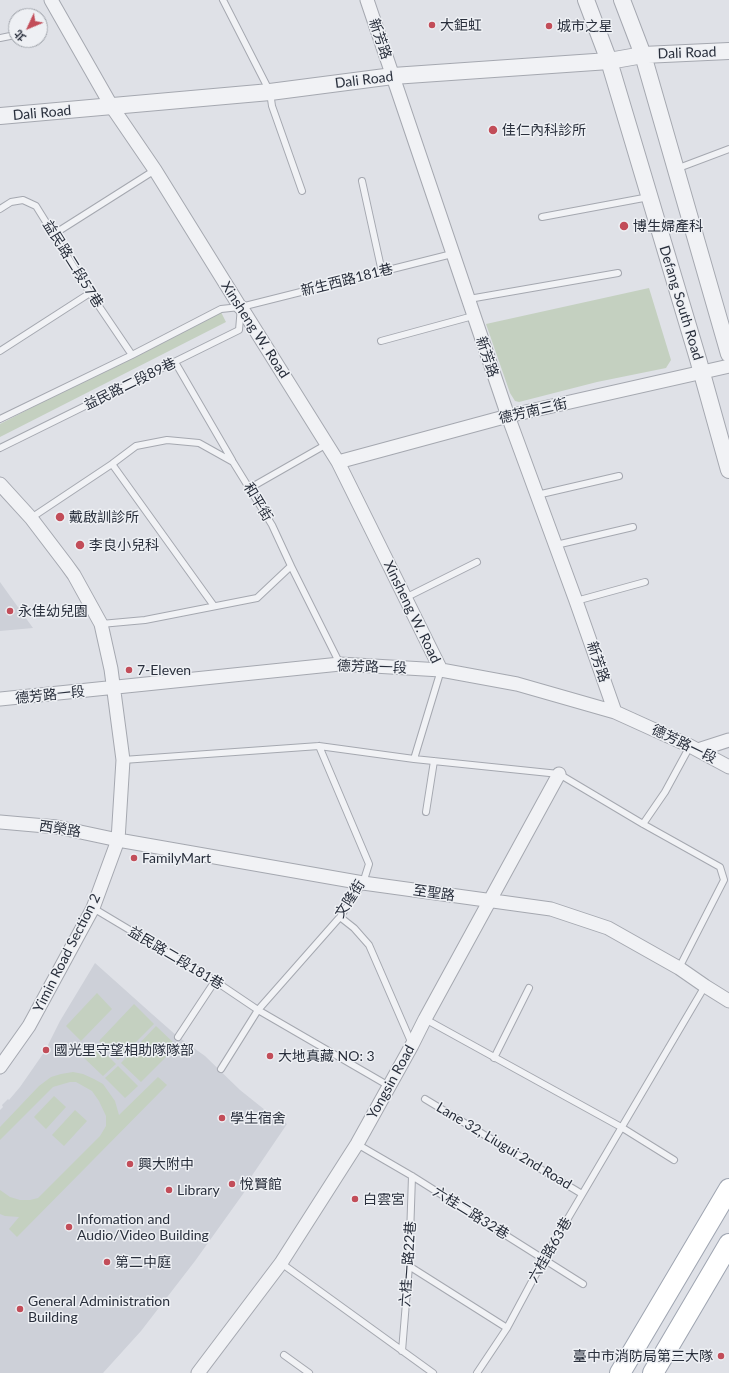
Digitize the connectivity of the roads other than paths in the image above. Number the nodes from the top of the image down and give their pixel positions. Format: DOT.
graph roads {
  1 [pos="51,0"];
  2 [pos="223,0"];
  3 [pos="366,0"];
  4 [pos="586,0"];
  5 [pos="622,0"];
  6 [pos="729,51"];
  7 [pos="644,55"];
  8 [pos="609,61"];
  9 [pos="393,76"];
  10 [pos="270,92"];
  11 [pos="112,107"];
  12 [pos="0,116"];
  13 [pos="729,149"];
  14 [pos="676,169"];
  15 [pos="155,170"];
  16 [pos="362,181"];
  17 [pos="302,191"];
  18 [pos="649,198"];
  19 [pos="0,209"];
  20 [pos="542,217"];
  21 [pos="54,234"];
  22 [pos="452,254"];
  23 [pos="382,272"];
  24 [pos="618,273"];
  25 [pos="90,293"];
  26 [pos="469,299"];
  27 [pos="240,307"];
  28 [pos="473,316"];
  29 [pos="381,341"];
  30 [pos="0,351"];
  31 [pos="729,354"];
  32 [pos="132,355"];
  33 [pos="175,362"];
  34 [pos="729,366"];
  35 [pos="702,372"];
  36 [pos="508,416"];
  37 [pos="0,419"];
  38 [pos="327,444"];
  39 [pos="0,448"];
  40 [pos="233,462"];
  41 [pos="338,462"];
  42 [pos="112,464"];
  43 [pos="729,470"];
  44 [pos="619,476"];
  45 [pos="0,484"];
  46 [pos="250,488"];
  47 [pos="537,495"];
  48 [pos="30,518"];
  49 [pos="633,527"];
  50 [pos="556,545"];
  51 [pos="477,562"];
  52 [pos="291,566"];
  53 [pos="645,582"];
  54 [pos="405,598"];
  55 [pos="576,601"];
  56 [pos="214,606"];
  57 [pos="101,624"];
  58 [pos="340,664"];
  59 [pos="441,670"];
  60 [pos="114,688"];
  61 [pos="0,699"];
  62 [pos="615,712"];
  63 [pos="729,740"];
  64 [pos="319,746"];
  65 [pos="694,748"];
  66 [pos="414,759"];
  67 [pos="123,760"];
  68 [pos="434,761"];
  69 [pos="729,766"];
  70 [pos="559,774"];
  71 [pos="426,812"];
  72 [pos="0,822"];
  73 [pos="643,824"];
  74 [pos="118,840"];
  75 [pos="363,883"];
  76 [pos="491,901"];
  77 [pos="93,908"];
  78 [pos="340,917"];
  79 [pos="679,968"];
  80 [pos="214,981"];
  81 [pos="705,986"];
  82 [pos="529,988"];
  83 [pos="729,1000"];
  84 [pos="258,1010"];
  85 [pos="425,1019"];
  86 [pos="178,1037"];
  87 [pos="412,1045"];
  88 [pos="494,1058"];
  89 [pos="0,1067"];
  90 [pos="221,1069"];
  91 [pos="389,1086"];
  92 [pos="425,1099"];
  93 [pos="622,1127"];
  94 [pos="357,1144"];
  95 [pos="674,1160"];
  96 [pos="412,1176"];
  97 [pos="729,1189"];
  98 [pos="582,1194"];
  99 [pos="729,1244"];
  100 [pos="544,1259"];
  101 [pos="281,1263"];
  102 [pos="409,1266"];
  103 [pos="583,1284"];
  104 [pos="656,1312"];
  105 [pos="680,1327"];
  106 [pos="507,1328"];
  107 [pos="402,1351"];
  108 [pos="284,1355"];
  109 [pos="198,1373"];
  110 [pos="309,1373"];
  111 [pos="433,1373"];
  112 [pos="477,1373"];
  113 [pos="620,1373"];
  114 [pos="653,1373"];
  1 -- 11 [label="street, Xinsheng W. Road"];
  2 -- 10 [label="lane"];
  3 -- 9 [label="street, 新芳路"];
  4 -- 8 [label="street, Defang South Road"];
  5 -- 7 [label="street"];
  6 -- 7 [label="street, Dali Road"];
  7 -- 8 [label="street, Dali Road"];
  7 -- 14 [label="street"];
  8 -- 9 [label="street, Dali Road"];
  8 -- 18 [label="street, Defang South Road"];
  9 -- 10 [label="street, Dali Road"];
  9 -- 22 [label="street, 新芳路"];
  10 -- 11 [label="street, Dali Road"];
  10 -- 17 [label="lane"];
  11 -- 12 [label="street, Dali Road"];
  11 -- 15 [label="street, Xinsheng W. Road"];
  13 -- 14 [label="lane"];
  14 -- 31 [label="street"];
  15 -- 21 [label="lane"];
  15 -- 27 [label="street, Xinsheng W. Road"];
  16 -- 23 [label="lane"];
  18 -- 20 [label="lane"];
  18 -- 35 [label="street, Defang South Road"];
  19 -- 21 [label="lane, 益民路二段57巷"];
  21 -- 25 [label="lane, 益民路二段57巷"];
  22 -- 23 [label="lane, 新生西路181巷"];
  22 -- 26 [label="street, 新芳路"];
  23 -- 27 [label="lane, 新生西路181巷"];
  24 -- 26 [label="lane"];
  25 -- 30 [label="lane"];
  25 -- 32 [label="lane, 益民路二段57巷"];
  26 -- 28 [label="street, 新芳路"];
  27 -- 32 [label="lane, 益民路二段89巷"];
  27 -- 33 [label="lane, 益民路二段89巷"];
  27 -- 38 [label="street, Xinsheng W. Road"];
  28 -- 29 [label="lane"];
  28 -- 36 [label="street, 新芳路"];
  32 -- 37 [label="lane, 益民路二段89巷"];
  33 -- 39 [label="lane, 益民路二段89巷"];
  33 -- 40 [label="lane"];
  34 -- 35 [label="street, 德芳南三街"];
  35 -- 36 [label="street, 德芳南三街"];
  35 -- 43 [label="street, Defang South Road"];
  36 -- 41 [label="street, 德芳南三街"];
  36 -- 47 [label="street, 新芳路"];
  38 -- 41 [label="street, Xinsheng W. Road"];
  38 -- 46 [label="lane"];
  40 -- 42 [label="lane, 和平街"];
  40 -- 46 [label="lane, 和平街"];
  41 -- 54 [label="street, Xinsheng W. Road"];
  42 -- 48 [label="lane, 和平街"];
  42 -- 56 [label="lane"];
  44 -- 47 [label="lane"];
  45 -- 48 [label="street, Yimin Road Section 2"];
  46 -- 52 [label="lane, 和平街"];
  47 -- 50 [label="street, 新芳路"];
  48 -- 57 [label="street, Yimin Road Section 2"];
  49 -- 50 [label="lane"];
  50 -- 55 [label="street, 新芳路"];
  51 -- 54 [label="lane"];
  52 -- 56 [label="lane"];
  52 -- 58 [label="lane, 和平街"];
  53 -- 55 [label="lane"];
  54 -- 59 [label="street, Xinsheng W. Road"];
  55 -- 62 [label="street, 新芳路"];
  56 -- 57 [label="lane"];
  57 -- 60 [label="street, Yimin Road Section 2"];
  58 -- 59 [label="street, 德芳路一段"];
  58 -- 60 [label="street, 德芳路一段"];
  59 -- 62 [label="street, 德芳路一段"];
  59 -- 66 [label="lane"];
  60 -- 61 [label="street, 德芳路一段"];
  60 -- 67 [label="street, Yimin Road Section 2"];
  62 -- 65 [label="street, 德芳路一段"];
  63 -- 65 [label="street"];
  64 -- 66 [label="lane"];
  64 -- 67 [label="lane"];
  64 -- 75 [label="lane, 文隆街"];
  65 -- 69 [label="street, 德芳路一段"];
  65 -- 73 [label="lane"];
  66 -- 68 [label="lane"];
  67 -- 74 [label="street, Yimin Road Section 2"];
  68 -- 70 [label="lane"];
  68 -- 71 [label="lane"];
  70 -- 73 [label="lane"];
  70 -- 76 [label="street, Yongsin Road"];
  72 -- 74 [label="street, 西榮路"];
  73 -- 79 [label="lane"];
  74 -- 75 [label="street, 至聖路"];
  74 -- 77 [label="street, Yimin Road Section 2"];
  75 -- 76 [label="street, 至聖路"];
  75 -- 78 [label="lane, 文隆街"];
  76 -- 79 [label="street, 至聖路"];
  76 -- 85 [label="street, Yongsin Road"];
  77 -- 80 [label="lane, 益民路二段181巷"];
  77 -- 89 [label="street, Yimin Road Section 2"];
  78 -- 84 [label="lane, 文隆街"];
  78 -- 87 [label="lane"];
  79 -- 81 [label="street, 至聖路"];
  80 -- 84 [label="lane, 益民路二段181巷"];
  80 -- 86 [label="lane"];
  81 -- 83 [label="street, 至聖路"];
  81 -- 93 [label="lane, 六桂路63巷"];
  82 -- 88 [label="lane"];
  84 -- 90 [label="lane, 文隆街"];
  84 -- 91 [label="lane, 益民路二段181巷"];
  85 -- 87 [label="street, Yongsin Road"];
  85 -- 88 [label="lane"];
  87 -- 91 [label="street, Yongsin Road"];
  88 -- 93 [label="lane"];
  91 -- 94 [label="street, Yongsin Road"];
  92 -- 98 [label="lane, Lane 32, Liugui 2nd Road"];
  93 -- 95 [label="lane"];
  93 -- 98 [label="lane, 六桂路63巷"];
  94 -- 96 [label="lane, 六桂二路32巷"];
  94 -- 101 [label="street, Yongsin Road"];
  96 -- 100 [label="lane, 六桂二路32巷"];
  96 -- 102 [label="lane, 六桂一路22巷"];
  97 -- 104 [label="main road"];
  98 -- 100 [label="lane, 六桂路63巷"];
  99 -- 105 [label="main road"];
  100 -- 103 [label="lane, 六桂二路32巷"];
  100 -- 106 [label="lane, 六桂路63巷"];
  101 -- 107 [label="lane"];
  101 -- 109 [label="street, Yongsin Road"];
  102 -- 106 [label="lane"];
  102 -- 107 [label="lane, 六桂一路22巷"];
  104 -- 105 [label="main road"];
  104 -- 113 [label="main road"];
  105 -- 114 [label="main road"];
  106 -- 112 [label="lane, 六桂路63巷"];
  107 -- 111 [label="lane"];
  108 -- 110 [label="lane"];
}
